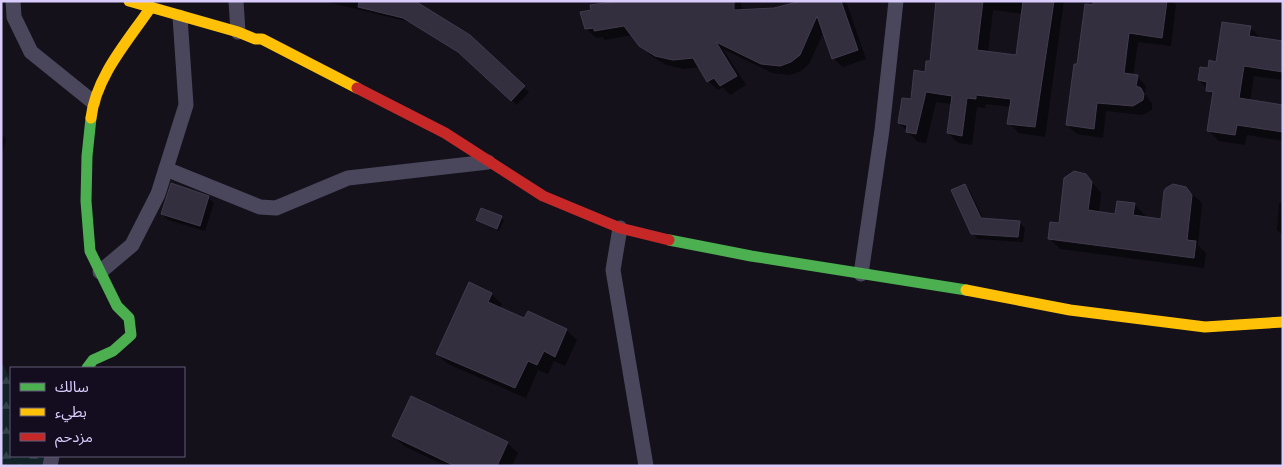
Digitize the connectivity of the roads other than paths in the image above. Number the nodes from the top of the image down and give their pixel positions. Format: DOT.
graph roads {
  1 [pos="13,1"];
  2 [pos="129,1"];
  3 [pos="236,1"];
  4 [pos="896,1"];
  5 [pos="151,7"];
  6 [pos="180,16"];
  7 [pos="238,32"];
  8 [pos="93,102"];
  9 [pos="488,162"];
  10 [pos="166,169"];
  11 [pos="620,228"];
  12 [pos="100,272"];
  13 [pos="861,274"];
  14 [pos="1283,322"];
  15 [pos="88,367"];
  16 [pos="646,466"];
  1 -- 8 [label="street"];
  2 -- 5 [label="main road"];
  3 -- 7 [label="street"];
  4 -- 13 [label="street"];
  5 -- 6 [label="main road"];
  5 -- 8 [label="main road"];
  6 -- 7 [label="main road"];
  6 -- 10 [label="street"];
  7 -- 9 [label="main road"];
  8 -- 12 [label="main road"];
  9 -- 10 [label="street"];
  9 -- 11 [label="main road"];
  10 -- 12 [label="street"];
  11 -- 13 [label="main road"];
  11 -- 16 [label="street"];
  12 -- 15 [label="main road"];
  13 -- 14 [label="main road"];
}
